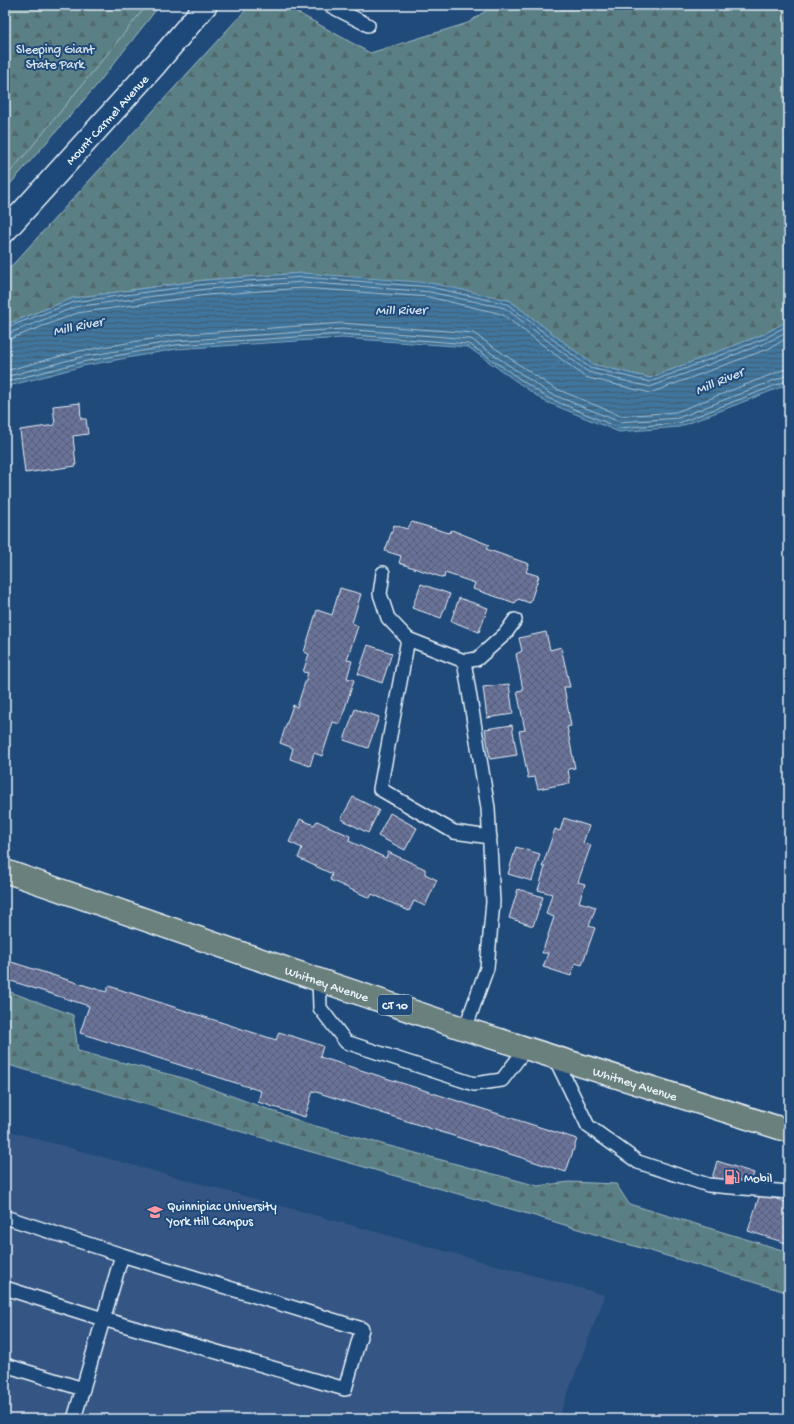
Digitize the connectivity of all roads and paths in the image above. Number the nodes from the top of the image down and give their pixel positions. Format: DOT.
graph roads {
  1 [pos="206,5"];
  2 [pos="329,5"];
  3 [pos="368,25"];
  4 [pos="5,231"];
  5 [pos="383,573"];
  6 [pos="514,620"];
  7 [pos="408,639"];
  8 [pos="464,661"];
  9 [pos="490,836"];
  10 [pos="5,871"];
  11 [pos="319,980"];
  12 [pos="464,1028"];
  13 [pos="527,1047"];
  14 [pos="554,1056"];
  15 [pos="789,1131"];
  16 [pos="789,1192"];
  17 [pos="5,1217"];
  18 [pos="122,1255"];
  19 [pos="5,1288"];
  20 [pos="103,1319"];
  21 [pos="5,1365"];
  22 [pos="83,1389"];
  23 [pos="74,1419"];
  1 -- 4 [label="main road, Mount Carmel Avenue"];
  2 -- 3 [label="lane"];
  5 -- 7 [label="lane"];
  6 -- 8 [label="lane"];
  7 -- 8 [label="lane"];
  7 -- 9 [label="lane"];
  8 -- 9 [label="lane"];
  9 -- 12 [label="lane"];
  10 -- 11 [label="highway, Whitney Avenue / CT 10"];
  11 -- 12 [label="highway, Whitney Avenue / CT 10"];
  11 -- 13 [label="lane"];
  12 -- 13 [label="highway, Whitney Avenue / CT 10"];
  13 -- 14 [label="highway, Whitney Avenue / CT 10"];
  14 -- 15 [label="highway, Whitney Avenue / CT 10"];
  14 -- 16 [label="lane"];
  17 -- 18 [label="lane"];
  18 -- 20 [label="lane"];
  18 -- 20 [label="lane"];
  19 -- 20 [label="lane"];
  20 -- 22 [label="lane"];
  21 -- 22 [label="lane"];
  22 -- 23 [label="lane"];
}
